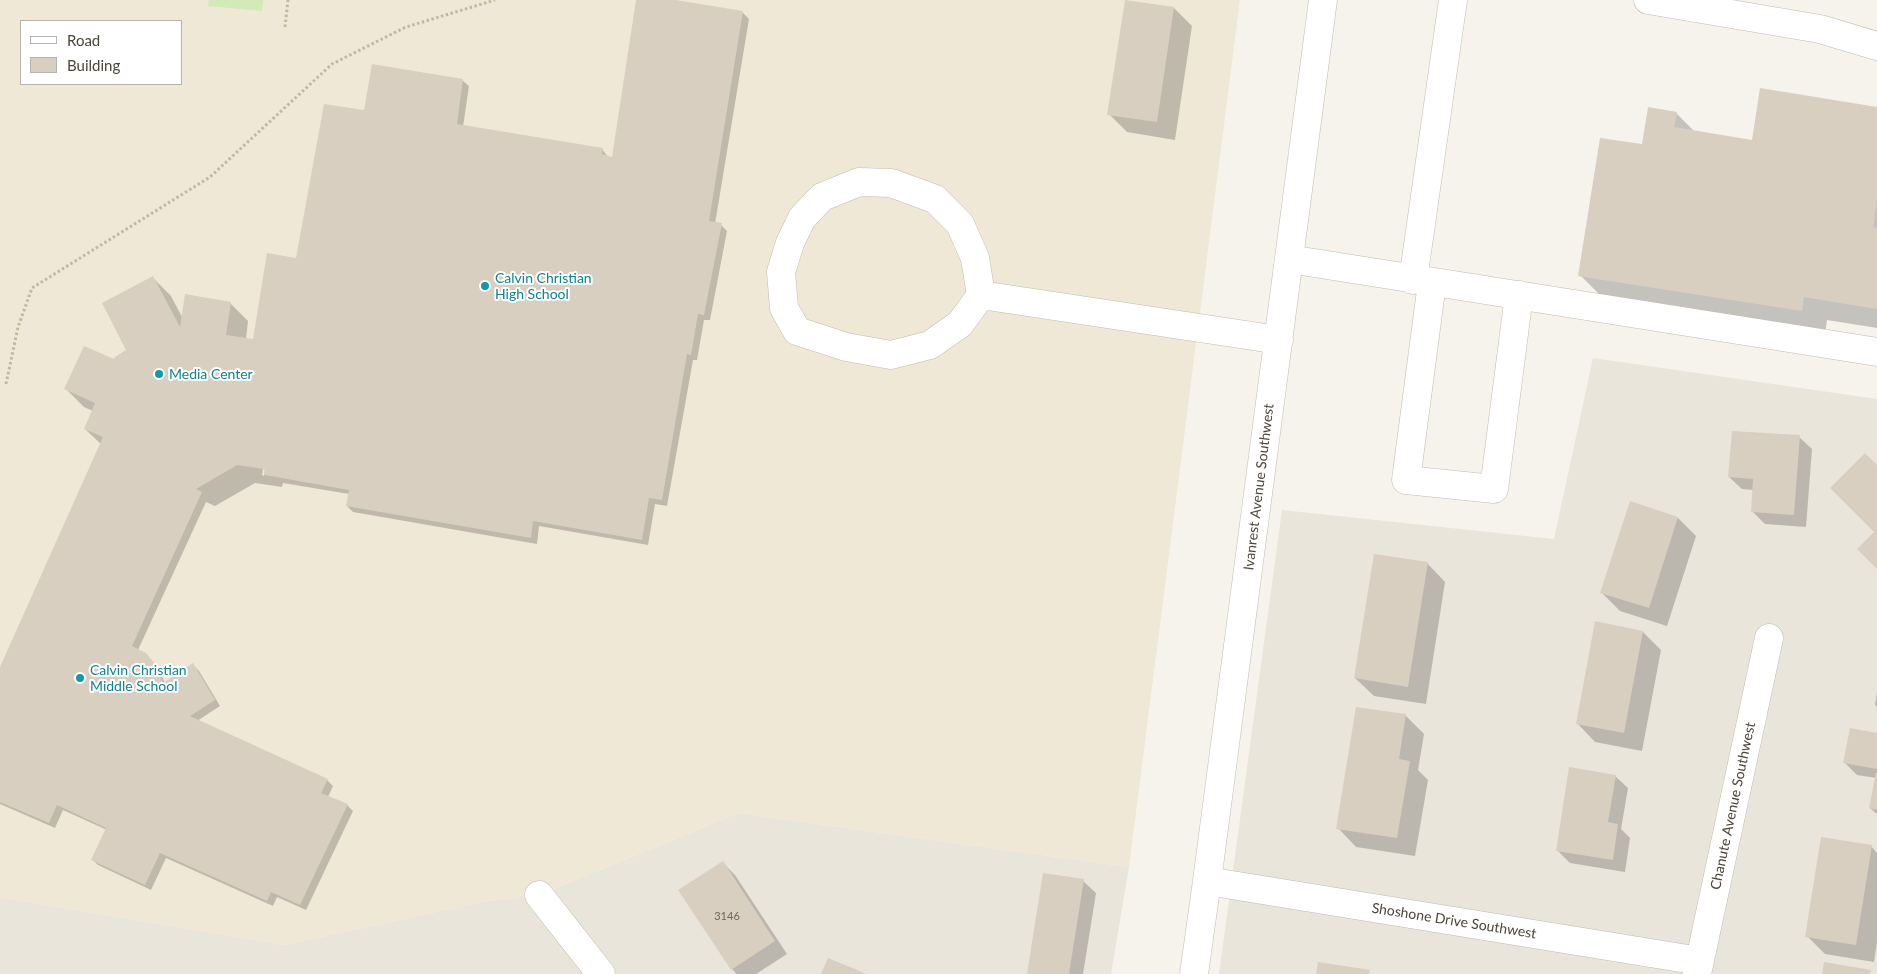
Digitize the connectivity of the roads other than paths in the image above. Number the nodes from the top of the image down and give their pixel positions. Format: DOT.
graph roads {
  1 [pos="1323,0"];
  2 [pos="1453,0"];
  3 [pos="1648,0"];
  4 [pos="1877,46"];
  5 [pos="1289,259"];
  6 [pos="1422,281"];
  7 [pos="981,295"];
  8 [pos="1518,295"];
  9 [pos="1279,340"];
  10 [pos="1877,352"];
  11 [pos="1769,638"];
  12 [pos="1208,881"];
  13 [pos="539,895"];
  14 [pos="1698,968"];
  15 [pos="601,974"];
  16 [pos="1194,974"];
  1 -- 5 [label="street, Ivanrest Avenue Southwest"];
  2 -- 6 [label="street"];
  3 -- 4 [label="street"];
  5 -- 6 [label="street"];
  5 -- 9 [label="street, Ivanrest Avenue Southwest"];
  6 -- 8 [label="street"];
  6 -- 8 [label="street"];
  7 -- 7 [label="street"];
  7 -- 9 [label="street"];
  8 -- 10 [label="street"];
  9 -- 12 [label="street, Ivanrest Avenue Southwest"];
  11 -- 14 [label="street, Chanute Avenue Southwest"];
  12 -- 14 [label="street, Shoshone Drive Southwest"];
  12 -- 16 [label="street, Ivanrest Avenue Southwest"];
  13 -- 15 [label="street"];
}
